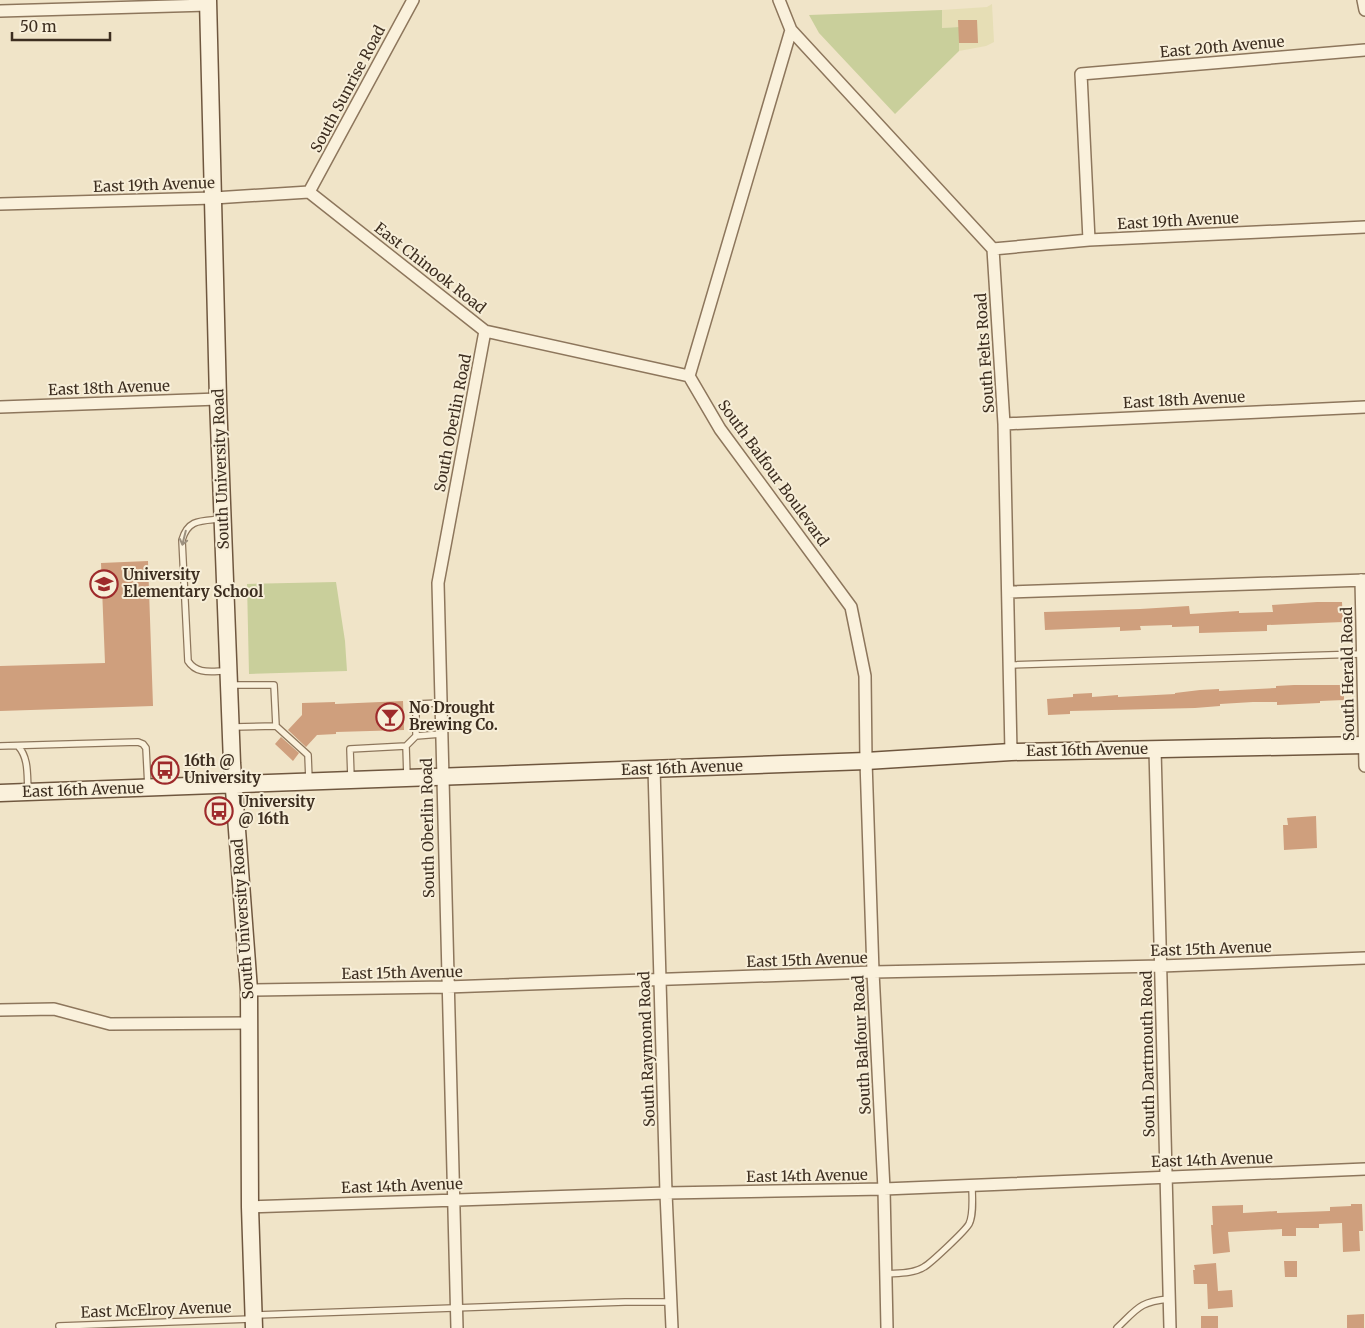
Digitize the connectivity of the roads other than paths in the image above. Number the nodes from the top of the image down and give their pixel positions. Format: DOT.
graph roads {
  1 [pos="413,0"];
  2 [pos="779,0"];
  3 [pos="1363,0"];
  4 [pos="208,2"];
  5 [pos="1365,10"];
  6 [pos="0,11"];
  7 [pos="791,30"];
  8 [pos="1365,50"];
  9 [pos="309,192"];
  10 [pos="214,198"];
  11 [pos="0,204"];
  12 [pos="1365,227"];
  13 [pos="1090,240"];
  14 [pos="993,249"];
  15 [pos="485,331"];
  16 [pos="689,376"];
  17 [pos="218,399"];
  18 [pos="0,407"];
  19 [pos="1365,407"];
  20 [pos="1004,424"];
  21 [pos="223,518"];
  22 [pos="1363,580"];
  23 [pos="1008,592"];
  24 [pos="1362,654"];
  25 [pos="1009,665"];
  26 [pos="229,678"];
  27 [pos="441,703"];
  28 [pos="276,726"];
  29 [pos="231,727"];
  30 [pos="441,734"];
  31 [pos="416,736"];
  32 [pos="1365,745"];
  33 [pos="0,746"];
  34 [pos="18,746"];
  35 [pos="406,746"];
  36 [pos="1155,749"];
  37 [pos="1011,752"];
  38 [pos="866,761"];
  39 [pos="1365,766"];
  40 [pos="654,768"];
  41 [pos="442,778"];
  42 [pos="407,779"];
  43 [pos="351,781"];
  44 [pos="309,782"];
  45 [pos="233,784"];
  46 [pos="148,787"];
  47 [pos="28,792"];
  48 [pos="0,793"];
  49 [pos="1365,958"];
  50 [pos="1161,966"];
  51 [pos="873,972"];
  52 [pos="661,980"];
  53 [pos="447,987"];
  54 [pos="249,990"];
  55 [pos="0,1010"];
  56 [pos="249,1023"];
  57 [pos="1365,1169"];
  58 [pos="1166,1177"];
  59 [pos="972,1186"];
  60 [pos="884,1189"];
  61 [pos="666,1193"];
  62 [pos="453,1200"];
  63 [pos="250,1207"];
  64 [pos="886,1274"];
  65 [pos="1170,1299"];
  66 [pos="671,1302"];
  67 [pos="456,1308"];
  68 [pos="253,1321"];
  69 [pos="59,1326"];
  70 [pos="457,1328"];
  71 [pos="672,1328"];
  72 [pos="887,1328"];
  73 [pos="1117,1328"];
  74 [pos="1170,1328"];
  1 -- 9 [label="street, South Sunrise Road"];
  2 -- 7 [label="street"];
  3 -- 5 [label="street"];
  4 -- 6 [label="street"];
  4 -- 10 [label="main road, South University Road"];
  7 -- 14 [label="street"];
  7 -- 16 [label="street"];
  8 -- 13 [label="street, East 20th Avenue"];
  9 -- 10 [label="street, East 19th Avenue"];
  9 -- 15 [label="street, East Chinook Road"];
  10 -- 11 [label="street, East 19th Avenue"];
  10 -- 17 [label="main road, South University Road"];
  12 -- 13 [label="street, East 19th Avenue"];
  13 -- 14 [label="street, East 19th Avenue"];
  14 -- 20 [label="street, South Felts Road"];
  15 -- 16 [label="street, East Chinook Road"];
  15 -- 27 [label="street, South Oberlin Road"];
  16 -- 38 [label="street, South Balfour Boulevard"];
  17 -- 18 [label="street, East 18th Avenue"];
  17 -- 21 [label="main road, South University Road"];
  19 -- 20 [label="street, East 18th Avenue"];
  20 -- 23 [label="street, South Felts Road"];
  21 -- 26 [label="main road, South University Road"];
  21 -- 26 [label="lane, one-way"];
  22 -- 23 [label="street"];
  22 -- 24 [label="street, South Herald Road"];
  23 -- 25 [label="street, South Felts Road"];
  24 -- 25 [label="lane"];
  24 -- 32 [label="street, South Herald Road"];
  25 -- 37 [label="street, South Felts Road"];
  26 -- 28 [label="lane"];
  26 -- 29 [label="main road, South University Road"];
  27 -- 30 [label="street, South Oberlin Road"];
  27 -- 31 [label="lane"];
  28 -- 29 [label="lane"];
  28 -- 44 [label="lane"];
  29 -- 45 [label="main road, South University Road"];
  30 -- 31 [label="lane"];
  30 -- 41 [label="street, South Oberlin Road"];
  31 -- 35 [label="lane"];
  32 -- 36 [label="main road, East 16th Avenue"];
  32 -- 39 [label="street, South Herald Road"];
  33 -- 34 [label="lane"];
  34 -- 46 [label="lane"];
  34 -- 47 [label="lane"];
  35 -- 42 [label="lane"];
  35 -- 43 [label="lane"];
  36 -- 37 [label="main road, East 16th Avenue"];
  36 -- 50 [label="street, South Dartmouth Road"];
  37 -- 38 [label="main road, East 16th Avenue"];
  38 -- 40 [label="main road, East 16th Avenue"];
  38 -- 51 [label="street, South Balfour Road"];
  40 -- 41 [label="main road, East 16th Avenue"];
  40 -- 52 [label="street, South Raymond Road"];
  41 -- 42 [label="main road, East 16th Avenue"];
  41 -- 53 [label="street, South Oberlin Road"];
  42 -- 43 [label="main road, East 16th Avenue"];
  43 -- 44 [label="main road, East 16th Avenue"];
  44 -- 45 [label="main road, East 16th Avenue"];
  45 -- 46 [label="main road, East 16th Avenue"];
  45 -- 54 [label="main road, South University Road"];
  46 -- 47 [label="main road, East 16th Avenue"];
  47 -- 48 [label="main road, East 16th Avenue"];
  49 -- 50 [label="street, East 15th Avenue"];
  50 -- 51 [label="street, East 15th Avenue"];
  50 -- 58 [label="street, South Dartmouth Road"];
  51 -- 52 [label="street, East 15th Avenue"];
  51 -- 60 [label="street, South Balfour Road"];
  52 -- 53 [label="street, East 15th Avenue"];
  52 -- 61 [label="street, South Raymond Road"];
  53 -- 54 [label="street, East 15th Avenue"];
  53 -- 62 [label="street, South Oberlin Road"];
  54 -- 56 [label="main road, South University Road"];
  55 -- 56 [label="street"];
  56 -- 63 [label="main road, South University Road"];
  57 -- 58 [label="street, East 14th Avenue"];
  58 -- 59 [label="street, East 14th Avenue"];
  58 -- 65 [label="street, South Dartmouth Road"];
  59 -- 60 [label="street, East 14th Avenue"];
  59 -- 64 [label="lane"];
  60 -- 61 [label="street, East 14th Avenue"];
  60 -- 64 [label="street, South Balfour Road"];
  61 -- 62 [label="street, East 14th Avenue"];
  61 -- 66 [label="street, South Raymond Road"];
  62 -- 63 [label="street, East 14th Avenue"];
  62 -- 67 [label="street, South Oberlin Road"];
  63 -- 68 [label="main road, South University Road"];
  64 -- 72 [label="street, South Balfour Road"];
  65 -- 73 [label="lane"];
  65 -- 74 [label="street, South Dartmouth Road"];
  66 -- 67 [label="lane, East McElroy Avenue"];
  66 -- 71 [label="street, South Raymond Road"];
  67 -- 68 [label="lane, East McElroy Avenue"];
  67 -- 70 [label="street, South Oberlin Road"];
  68 -- 69 [label="lane, East McElroy Avenue"];
}
